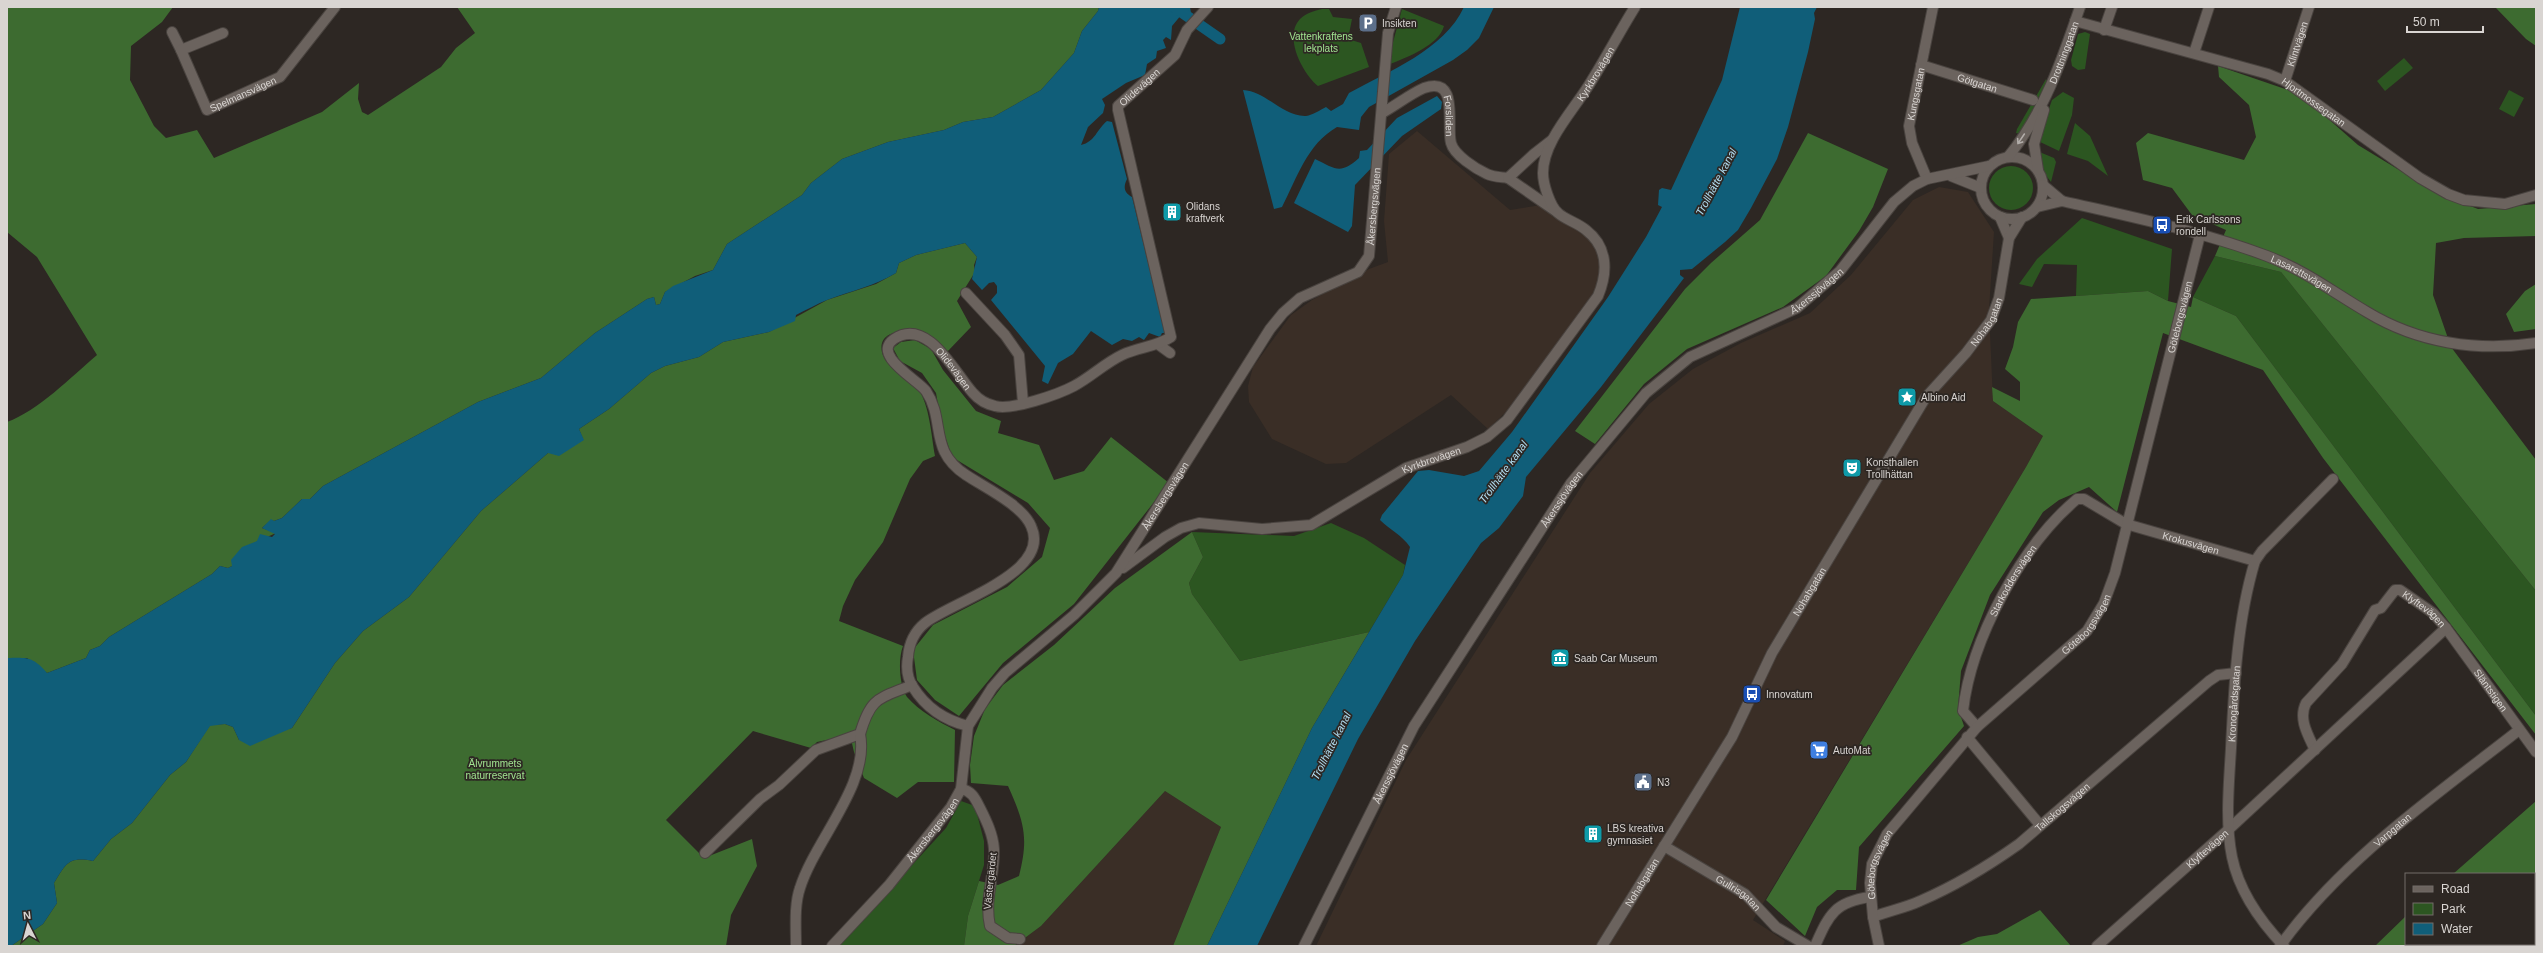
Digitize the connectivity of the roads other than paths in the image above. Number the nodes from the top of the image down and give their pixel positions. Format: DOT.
graph roads {
  1 [pos="335,7"];
  2 [pos="1208,7"];
  3 [pos="1396,7"];
  4 [pos="1635,7"];
  5 [pos="1933,7"];
  6 [pos="2080,7"];
  7 [pos="2112,7"];
  8 [pos="2209,7"];
  9 [pos="2309,7"];
  10 [pos="2075,21"];
  11 [pos="2104,30"];
  12 [pos="172,32"];
  13 [pos="223,33"];
  14 [pos="181,50"];
  15 [pos="2194,53"];
  16 [pos="1921,65"];
  17 [pos="2285,81"];
  18 [pos="2047,97"];
  19 [pos="2033,100"];
  20 [pos="1382,109"];
  21 [pos="1553,140"];
  22 [pos="2008,157"];
  23 [pos="1989,166"];
  24 [pos="2038,170"];
  25 [pos="1949,175"];
  26 [pos="1508,178"];
  27 [pos="1927,179"];
  28 [pos="2043,185"];
  29 [pos="1981,188"];
  30 [pos="2536,195"];
  31 [pos="2062,201"];
  32 [pos="2036,207"];
  33 [pos="1557,212"];
  34 [pos="2000,217"];
  35 [pos="2022,217"];
  36 [pos="2200,235"];
  37 [pos="2008,238"];
  38 [pos="966,293"];
  39 [pos="2536,343"];
  40 [pos="1159,345"];
  41 [pos="1170,353"];
  42 [pos="1023,403"];
  43 [pos="2333,479"];
  44 [pos="2126,524"];
  45 [pos="2255,561"];
  46 [pos="1116,573"];
  47 [pos="2446,628"];
  48 [pos="2236,673"];
  49 [pos="912,685"];
  50 [pos="968,726"];
  51 [pos="1977,727"];
  52 [pos="2519,730"];
  53 [pos="860,734"];
  54 [pos="1967,737"];
  55 [pos="2315,750"];
  56 [pos="2536,752"];
  57 [pos="962,789"];
  58 [pos="2040,825"];
  59 [pos="2228,830"];
  60 [pos="1664,846"];
  61 [pos="705,853"];
  62 [pos="1870,897"];
  63 [pos="1873,916"];
  64 [pos="1020,939"];
  65 [pos="2281,945"];
  66 [pos="796,946"];
  67 [pos="832,946"];
  68 [pos="1304,946"];
  69 [pos="1602,946"];
  70 [pos="1808,946"];
  71 [pos="1815,946"];
  72 [pos="1879,946"];
  73 [pos="2097,946"];
  1 -- 14 [label="street, Spelmansvägen"];
  2 -- 40 [label="street, Olidevägen"];
  3 -- 20 [label="street, Åkersbergsvägen"];
  4 -- 21 [label="street, Kyrkbrovägen"];
  5 -- 16 [label="street, Kungsgatan"];
  6 -- 10 [label="street, Drottninggatan"];
  7 -- 11 [label="street"];
  8 -- 15 [label="street"];
  9 -- 17 [label="street, Klintvägen"];
  10 -- 11 [label="street, Hjortmossegatan"];
  10 -- 18 [label="street, Drottninggatan"];
  11 -- 15 [label="street, Hjortmossegatan"];
  12 -- 14 [label="street, Spelmansvägen"];
  13 -- 14 [label="street"];
  15 -- 17 [label="street, Hjortmossegatan"];
  16 -- 19 [label="street, Götgatan"];
  16 -- 27 [label="street, Kungsgatan"];
  17 -- 30 [label="street, Hjortmossegatan"];
  18 -- 22 [label="street, Drottninggatan, one-way"];
  18 -- 24 [label="street, Drottninggatan"];
  20 -- 26 [label="street, Forsliden"];
  20 -- 46 [label="street, Åkersbergsvägen"];
  21 -- 26 [label="street, Kyrkbrovägen"];
  21 -- 33 [label="street, Kyrkbrovägen"];
  22 -- 23 [label="street"];
  22 -- 24 [label="street"];
  23 -- 25 [label="street, Åkerssjövägen"];
  23 -- 29 [label="street"];
  24 -- 28 [label="street"];
  25 -- 27 [label="street, Åkerssjövägen"];
  25 -- 29 [label="street"];
  26 -- 33 [label="street, Kyrkbrovägen"];
  27 -- 68 [label="street, Åkerssjövägen"];
  28 -- 31 [label="street, Lasarettsvägen"];
  28 -- 32 [label="street"];
  29 -- 34 [label="street"];
  31 -- 32 [label="street, Lasarettsvägen"];
  31 -- 36 [label="street, Lasarettsvägen"];
  32 -- 35 [label="street"];
  33 -- 46 [label="street, Kyrkbrovägen"];
  34 -- 35 [label="street"];
  34 -- 37 [label="street, Nohabgatan"];
  35 -- 37 [label="street, Nohabgatan"];
  36 -- 39 [label="street, Lasarettsvägen"];
  36 -- 44 [label="street, Göteborgsvägen"];
  37 -- 60 [label="street, Nohabgatan"];
  38 -- 42 [label="street"];
  40 -- 41 [label="street"];
  40 -- 42 [label="street, Olidevägen"];
  42 -- 49 [label="street, Olidevägen"];
  43 -- 45 [label="street, Kronogårdsgatan"];
  44 -- 45 [label="street, Krokusvägen"];
  44 -- 51 [label="street, Göteborgsvägen"];
  44 -- 51 [label="street, Starkoddersvägen"];
  45 -- 48 [label="street, Kronogårdsgatan"];
  46 -- 50 [label="street, Åkersbergsvägen"];
  47 -- 52 [label="street, Släntstigen"];
  47 -- 55 [label="street, Klyftevägen"];
  47 -- 55 [label="street, Klyftevägen"];
  48 -- 58 [label="street, Tallskogsvägen"];
  48 -- 59 [label="street, Kronogårdsgatan"];
  49 -- 50 [label="street, Olidevägen"];
  49 -- 53 [label="street"];
  50 -- 57 [label="street, Åkersbergsvägen"];
  51 -- 54 [label="street, Göteborgsvägen"];
  52 -- 56 [label="street, Släntstigen"];
  52 -- 65 [label="street, Varpgatan"];
  53 -- 61 [label="street"];
  53 -- 66 [label="street"];
  54 -- 58 [label="street"];
  54 -- 62 [label="street, Göteborgsvägen"];
  55 -- 59 [label="street, Klyftevägen"];
  57 -- 64 [label="street, Västergärdet"];
  57 -- 67 [label="street, Åkersbergsvägen"];
  58 -- 63 [label="street, Tallskogsvägen"];
  59 -- 65 [label="street, Kronogårdsgatan"];
  59 -- 73 [label="street, Klyftevägen"];
  60 -- 69 [label="street, Nohabgatan"];
  60 -- 70 [label="street, Gullrisgatan"];
  62 -- 63 [label="street, Göteborgsvägen"];
  62 -- 71 [label="street"];
  63 -- 72 [label="street, Göteborgsvägen"];
}
